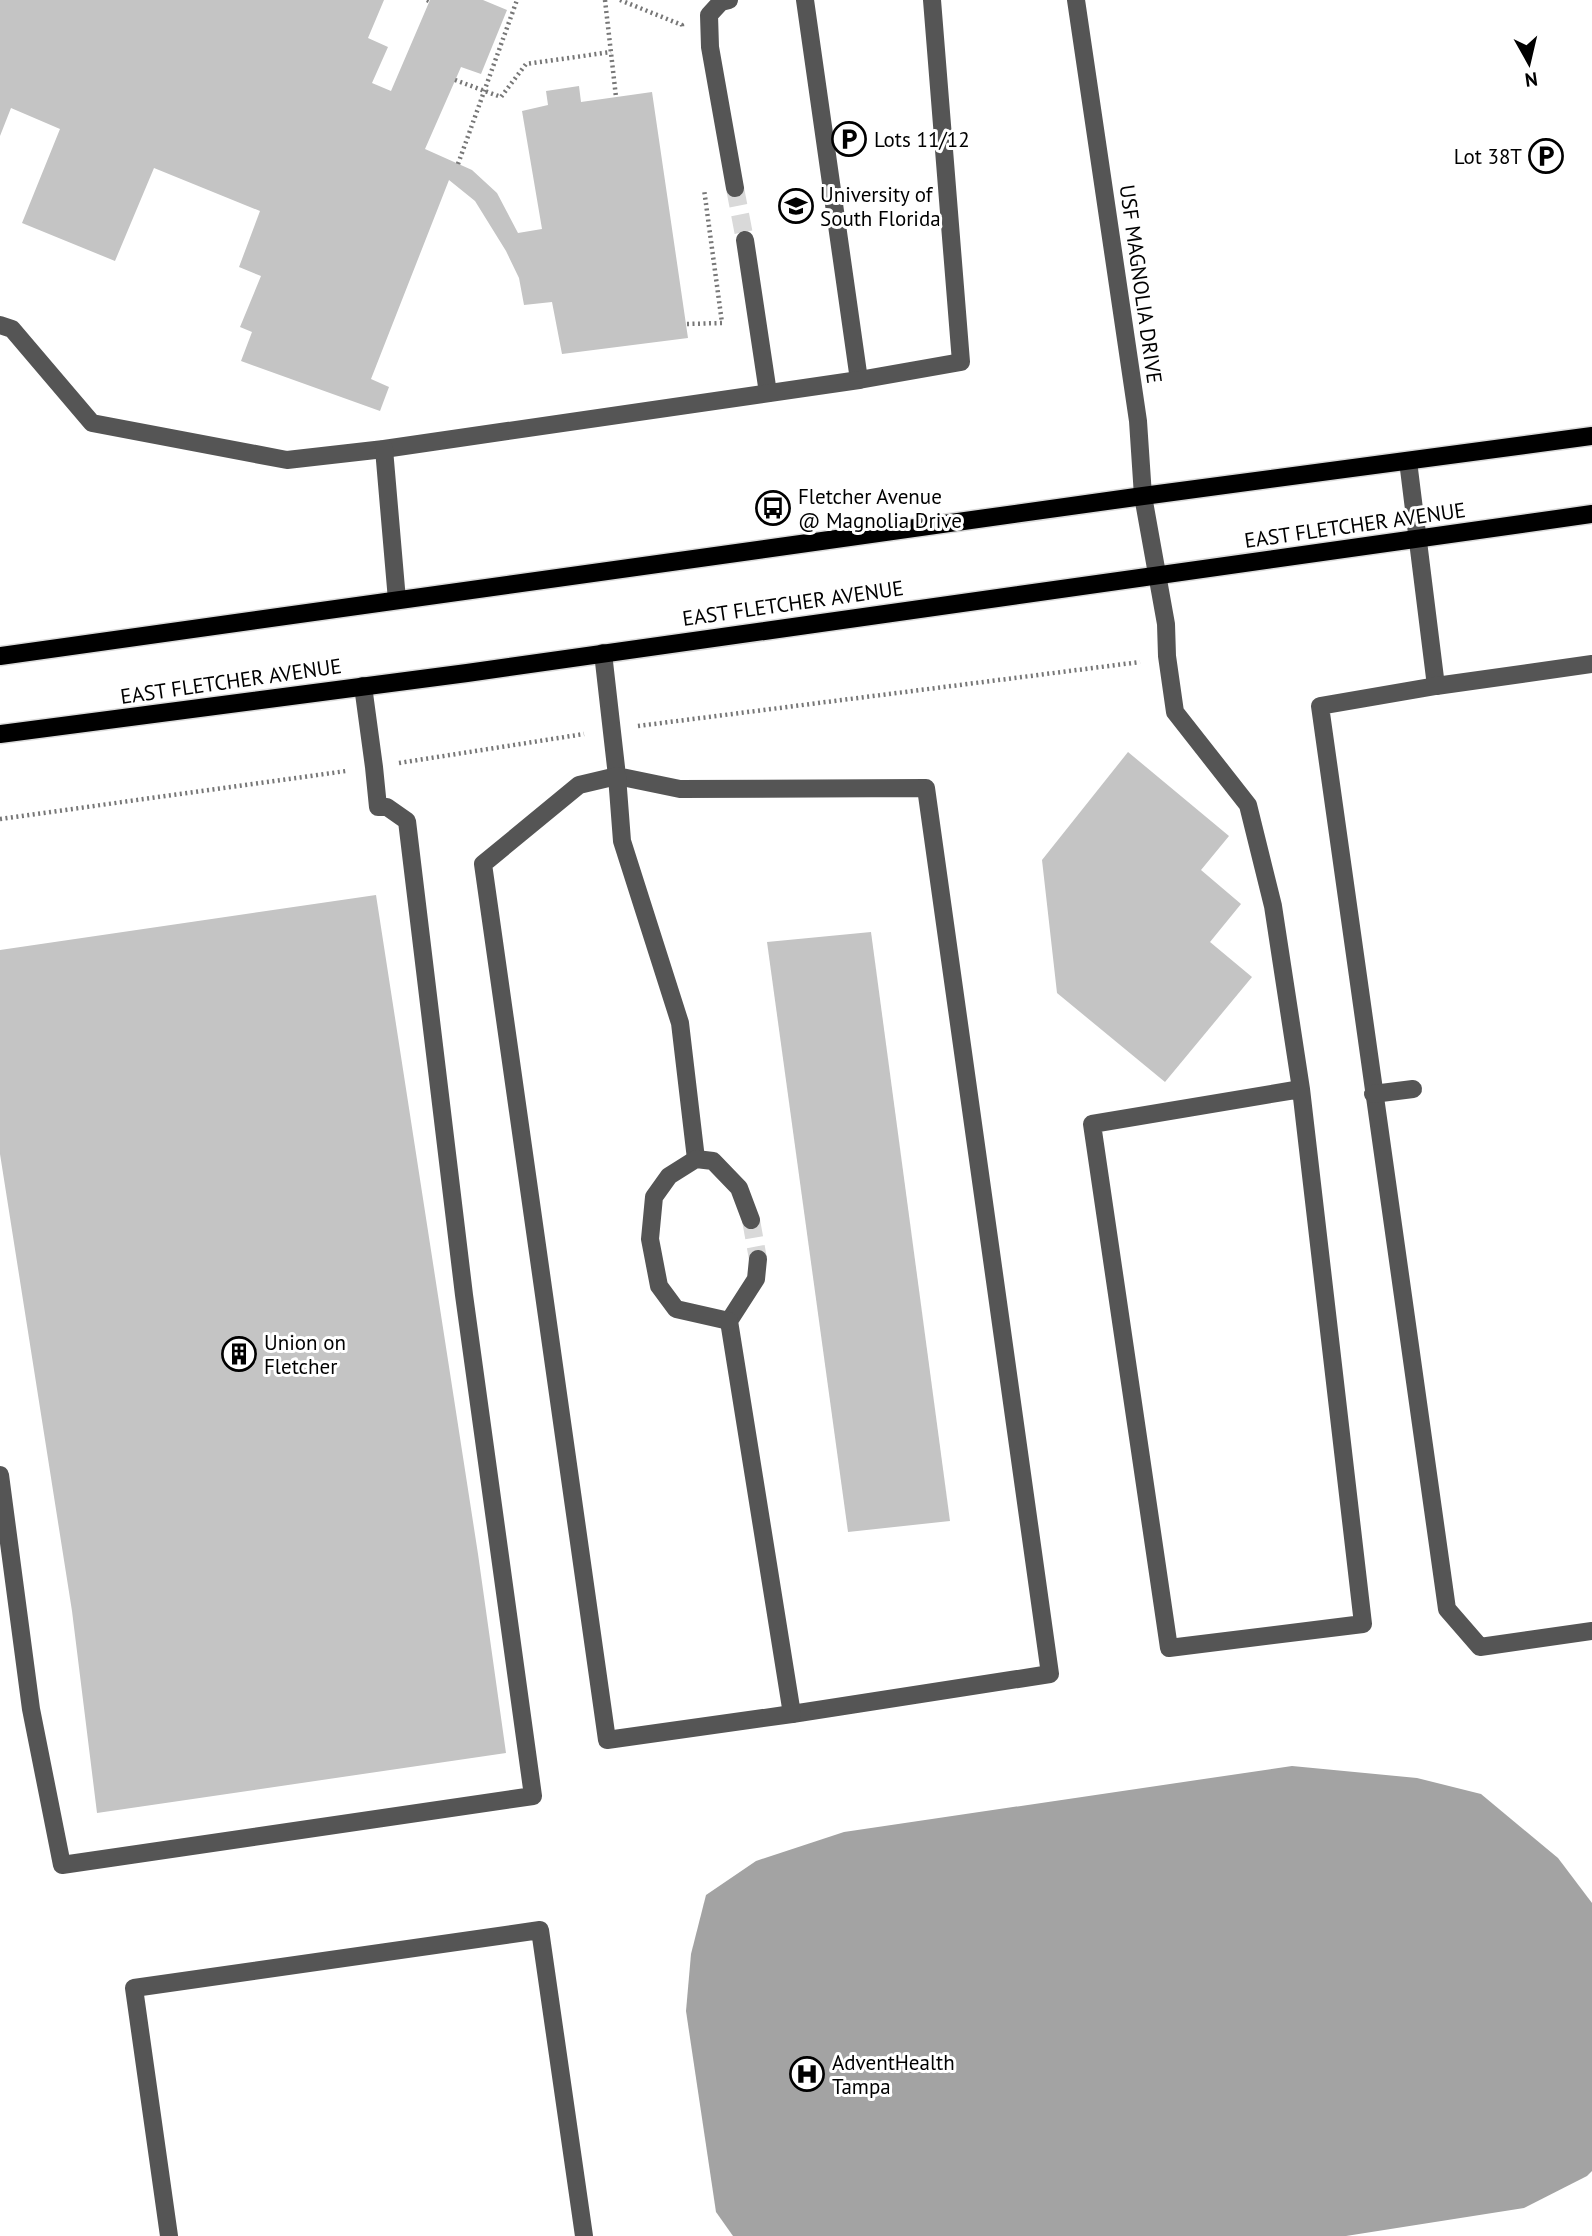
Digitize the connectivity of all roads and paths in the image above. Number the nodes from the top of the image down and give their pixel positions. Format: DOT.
graph roads {
  1 [pos="517,0"];
  2 [pos="605,0"];
  3 [pos="620,0"];
  4 [pos="729,0"];
  5 [pos="805,0"];
  6 [pos="932,0"];
  7 [pos="1076,0"];
  8 [pos="684,39"];
  9 [pos="611,52"];
  10 [pos="455,80"];
  11 [pos="485,92"];
  12 [pos="616,97"];
  13 [pos="458,164"];
  14 [pos="704,188"];
  15 [pos="735,188"];
  16 [pos="745,240"];
  17 [pos="687,324"];
  18 [pos="0,325"];
  19 [pos="859,380"];
  20 [pos="768,393"];
  21 [pos="1592,436"];
  22 [pos="384,449"];
  23 [pos="1408,461"];
  24 [pos="1143,496"];
  25 [pos="1592,514"];
  26 [pos="1417,539"];
  27 [pos="1156,576"];
  28 [pos="397,600"];
  29 [pos="603,653"];
  30 [pos="0,656"];
  31 [pos="1143,662"];
  32 [pos="1592,664"];
  33 [pos="1436,685"];
  34 [pos="363,686"];
  35 [pos="611,730"];
  36 [pos="0,734"];
  37 [pos="374,767"];
  38 [pos="617,776"];
  39 [pos="0,819"];
  40 [pos="1301,1089"];
  41 [pos="1413,1089"];
  42 [pos="1373,1094"];
  43 [pos="696,1159"];
  44 [pos="751,1220"];
  45 [pos="758,1259"];
  46 [pos="729,1321"];
  47 [pos="0,1475"];
  48 [pos="1592,1631"];
  49 [pos="792,1714"];
  50 [pos="169,2236"];
  51 [pos="584,2236"];
  1 -- 11 [label="path"];
  2 -- 9 [label="path"];
  3 -- 8 [label="path"];
  4 -- 15 [label="street"];
  5 -- 19 [label="street"];
  6 -- 19 [label="street"];
  7 -- 24 [label="street, USF MAGNOLIA DRIVE"];
  9 -- 11 [label="path"];
  9 -- 12 [label="path"];
  10 -- 11 [label="path"];
  11 -- 13 [label="path"];
  14 -- 17 [label="path"];
  16 -- 20 [label="street"];
  18 -- 22 [label="street"];
  19 -- 20 [label="street"];
  20 -- 22 [label="street"];
  21 -- 23 [label="main road"];
  22 -- 28 [label="street"];
  23 -- 24 [label="main road"];
  23 -- 26 [label="street"];
  24 -- 27 [label="street, USF MAGNOLIA DRIVE"];
  24 -- 28 [label="main road"];
  25 -- 26 [label="main road, EAST FLETCHER AVENUE"];
  26 -- 27 [label="main road, EAST FLETCHER AVENUE"];
  26 -- 33 [label="street"];
  27 -- 29 [label="main road, EAST FLETCHER AVENUE"];
  27 -- 40 [label="street, USF MAGNOLIA DRIVE"];
  28 -- 30 [label="main road"];
  29 -- 34 [label="main road, EAST FLETCHER AVENUE"];
  29 -- 35 [label="street"];
  31 -- 35 [label="path"];
  32 -- 33 [label="street"];
  33 -- 42 [label="street"];
  34 -- 36 [label="main road, EAST FLETCHER AVENUE"];
  34 -- 37 [label="street"];
  35 -- 37 [label="path"];
  35 -- 38 [label="street"];
  37 -- 39 [label="path"];
  37 -- 47 [label="street"];
  38 -- 43 [label="street"];
  38 -- 49 [label="street"];
  38 -- 49 [label="street"];
  40 -- 40 [label="street, USF MAGNOLIA DRIVE"];
  41 -- 42 [label="street"];
  42 -- 48 [label="street"];
  43 -- 44 [label="street"];
  43 -- 46 [label="street"];
  45 -- 46 [label="street"];
  46 -- 49 [label="street"];
  50 -- 51 [label="street"];
}
